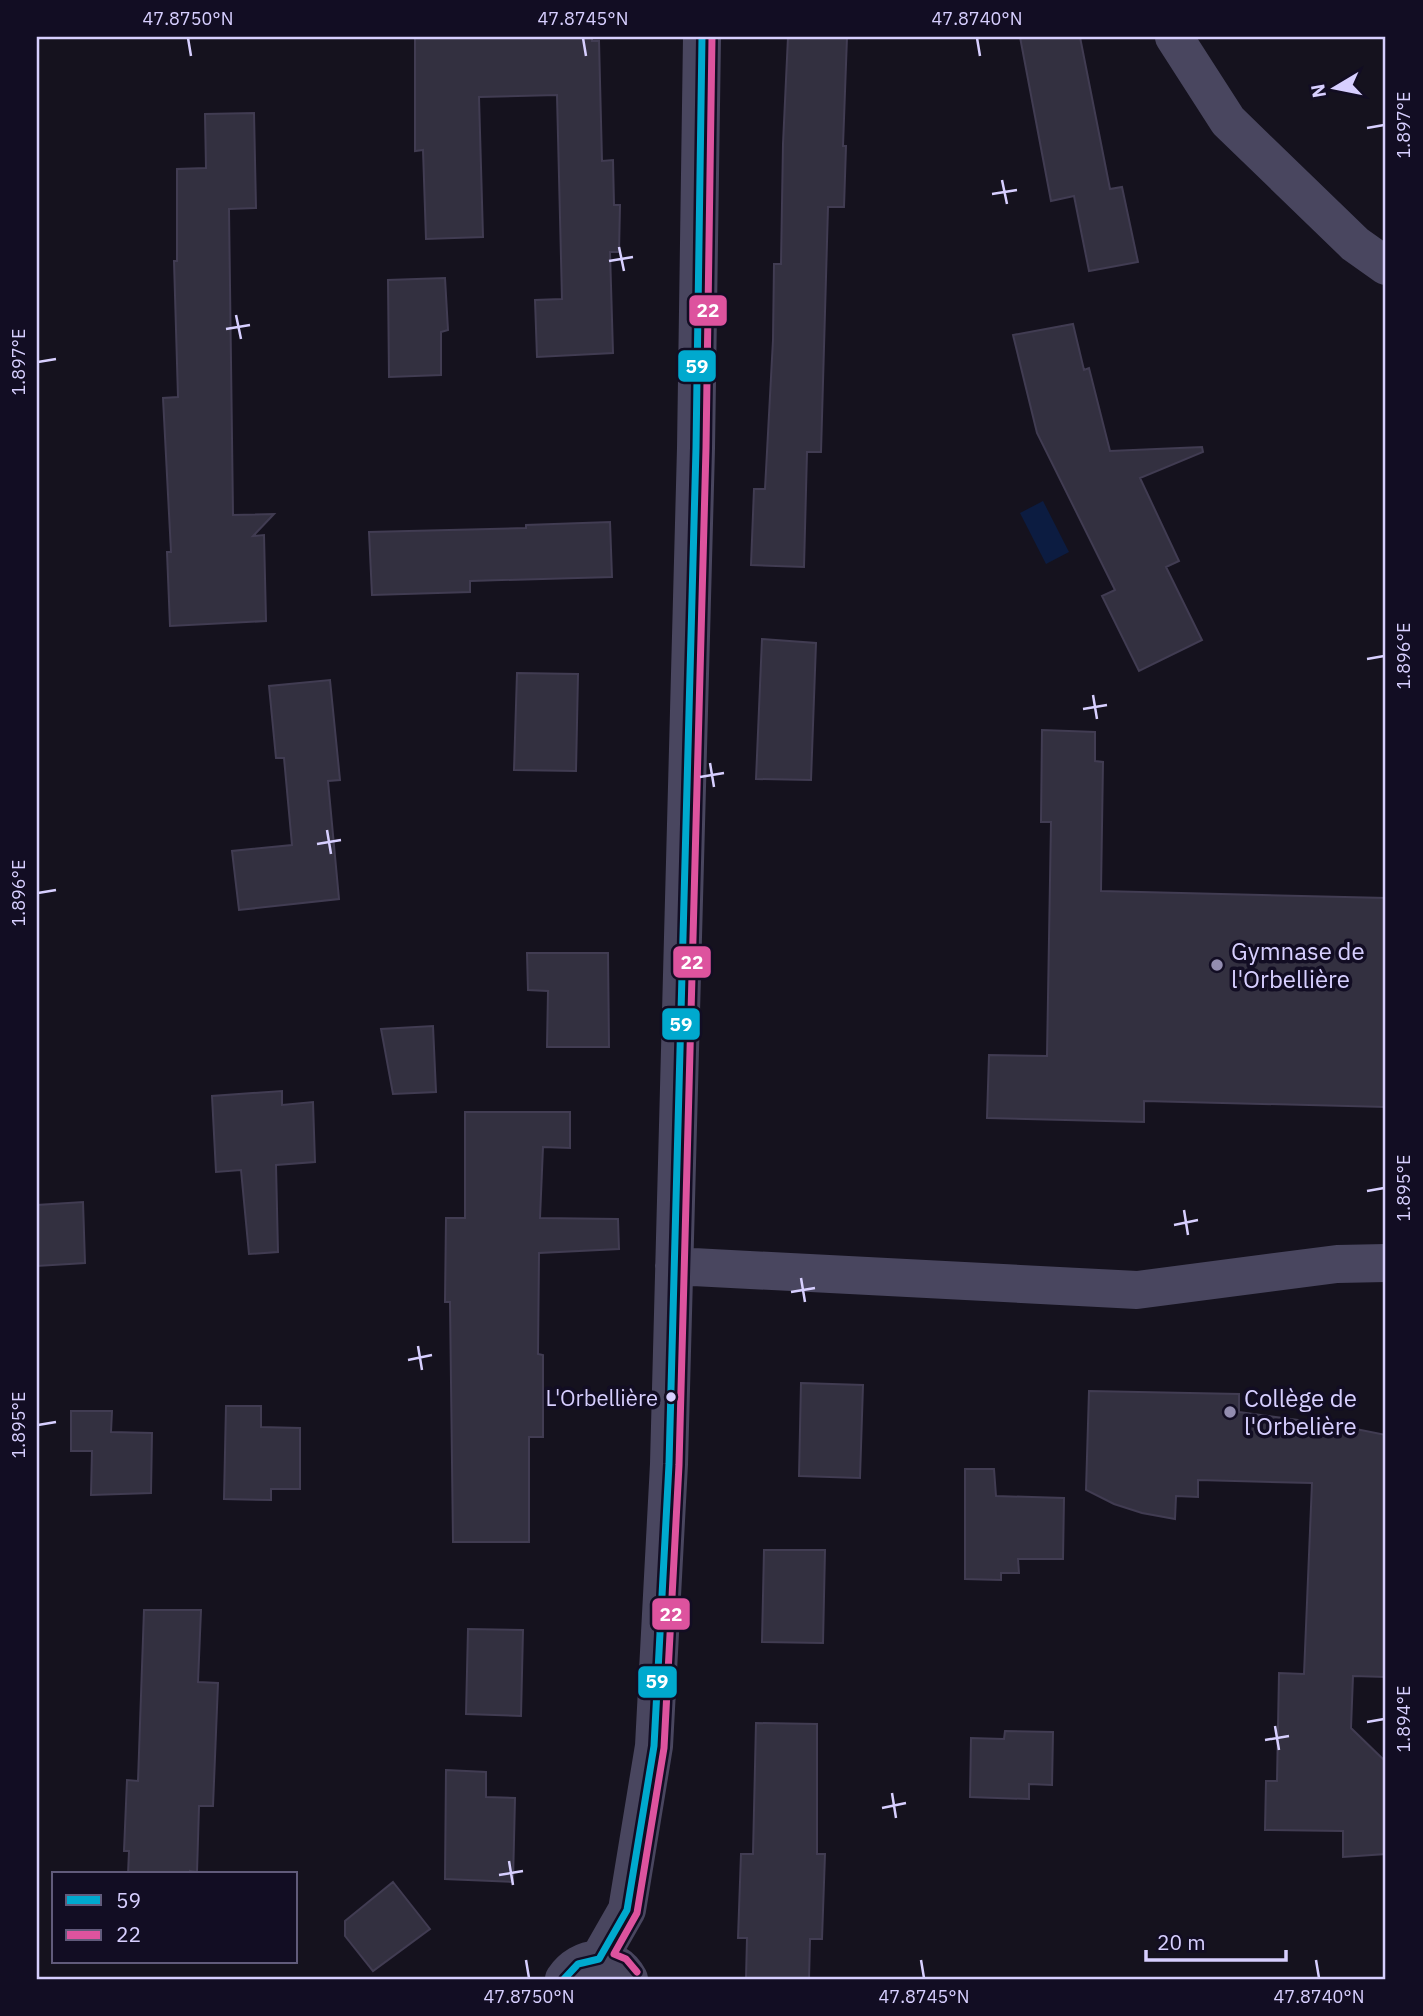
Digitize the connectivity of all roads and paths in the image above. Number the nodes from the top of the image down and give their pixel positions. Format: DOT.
graph roads {
  1 [pos="702,37"];
  2 [pos="1174,37"];
  3 [pos="1386,266"];
  4 [pos="1386,1263"];
  5 [pos="674,1266"];
  6 [pos="614,1969"];
  7 [pos="564,1979"];
  1 -- 5 [label="street"];
  2 -- 3 [label="street"];
  4 -- 5 [label="street"];
  5 -- 6 [label="street"];
  6 -- 7 [label="street"];
}
